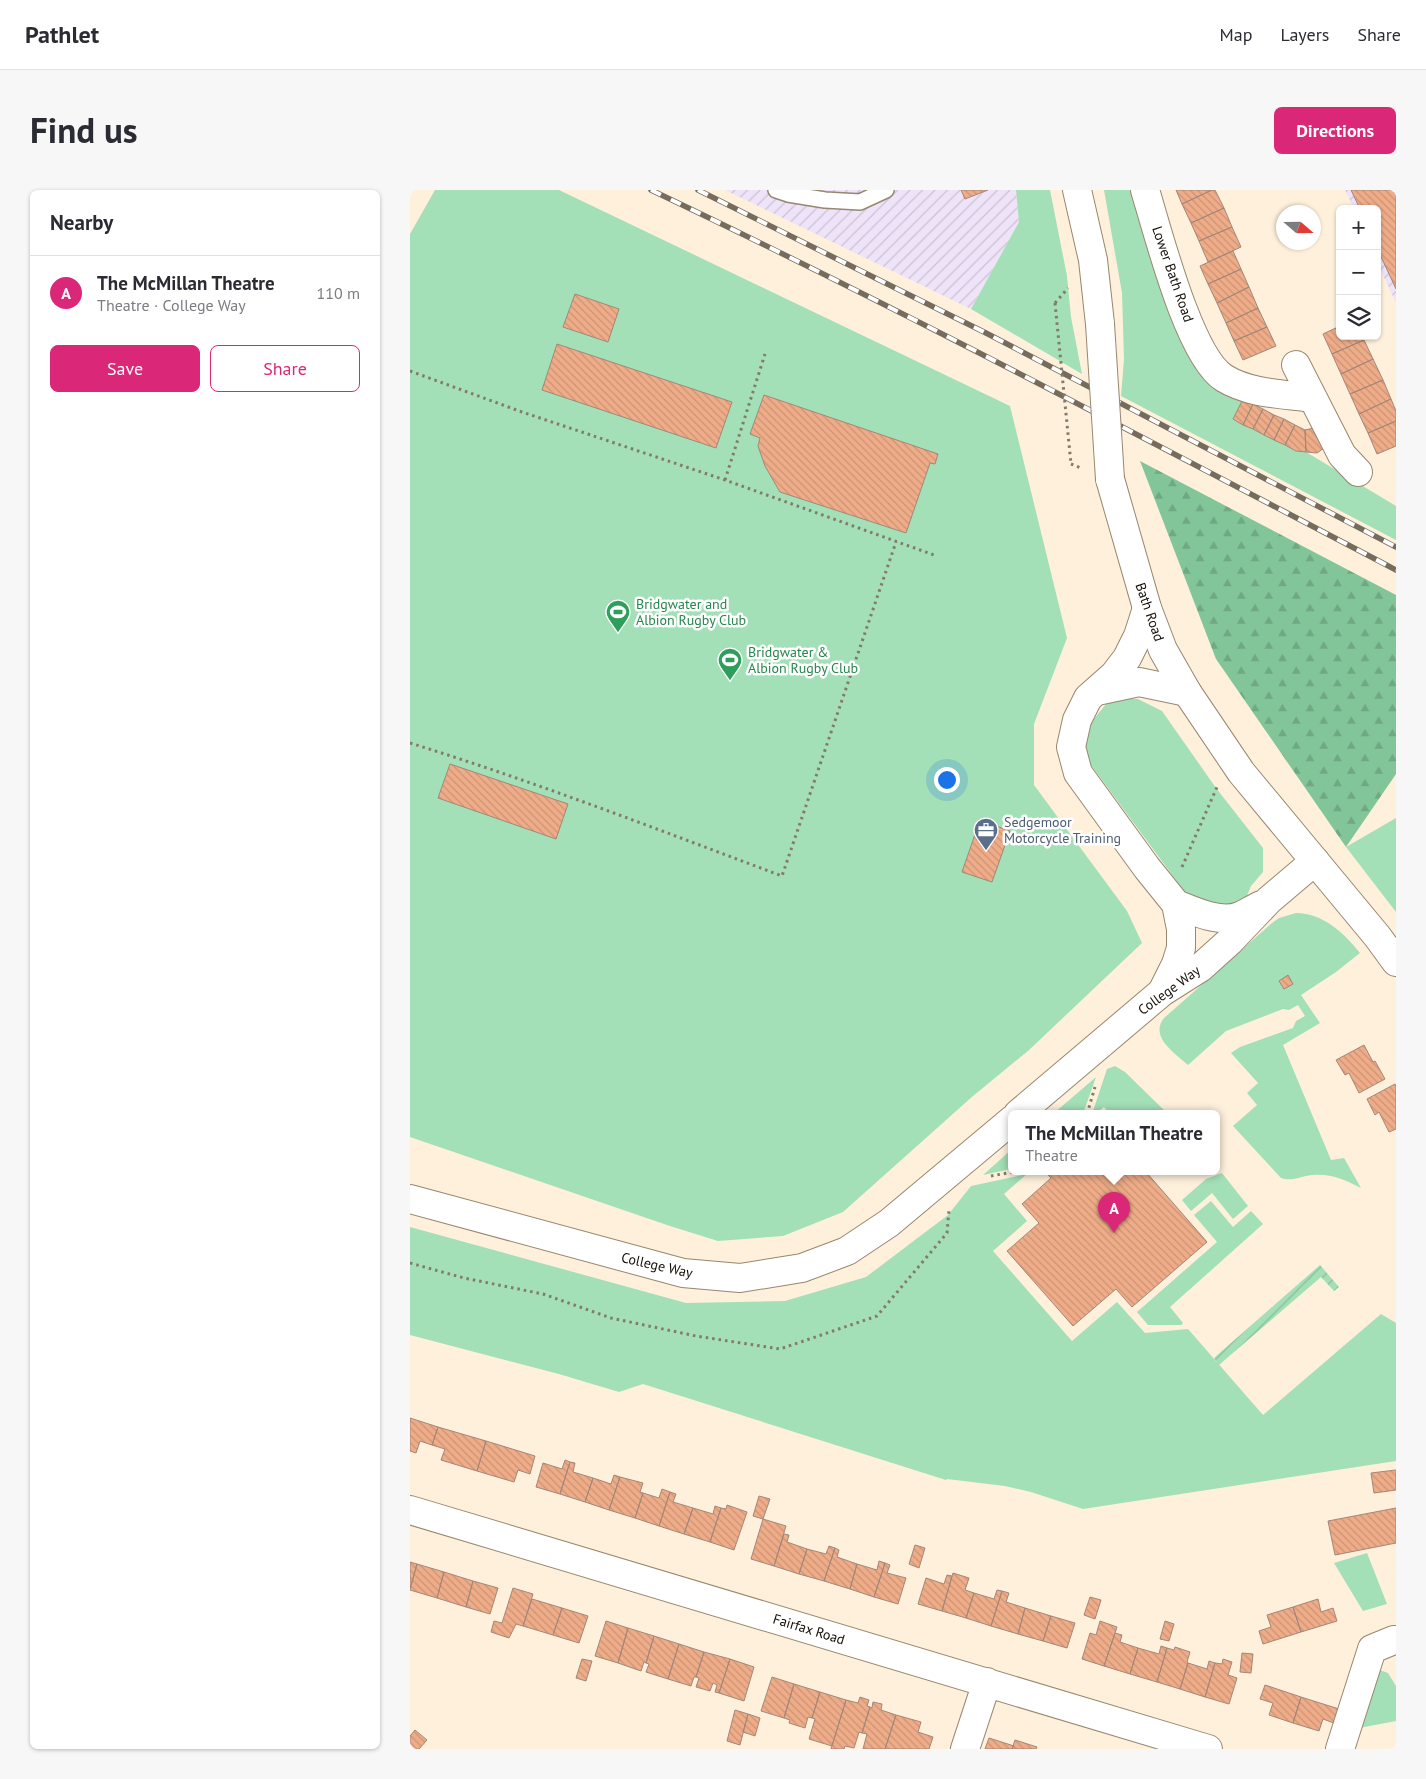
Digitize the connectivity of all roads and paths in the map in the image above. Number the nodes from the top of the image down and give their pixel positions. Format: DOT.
graph roads {
  1 [pos="776,190"];
  2 [pos="886,190"];
  3 [pos="1077,190"];
  4 [pos="1145,190"];
  5 [pos="1055,303"];
  6 [pos="765,354"];
  7 [pos="1296,365"];
  8 [pos="410,371"];
  9 [pos="1313,398"];
  10 [pos="1071,464"];
  11 [pos="1358,472"];
  12 [pos="725,480"];
  13 [pos="896,542"];
  14 [pos="934,555"];
  15 [pos="1147,608"];
  16 [pos="1096,692"];
  17 [pos="1187,692"];
  18 [pos="410,743"];
  19 [pos="1242,772"];
  20 [pos="1315,861"];
  21 [pos="1171,898"];
  22 [pos="1269,900"];
  23 [pos="1396,962"];
  24 [pos="1162,992"];
  25 [pos="1023,1110"];
  26 [pos="1008,1123"];
  27 [pos="410,1199"];
  28 [pos="410,1510"];
  29 [pos="1394,1640"];
  30 [pos="987,1682"];
  31 [pos="965,1749"];
  32 [pos="1208,1749"];
  33 [pos="1340,1749"];
  1 -- 2 [label="lane"];
  3 -- 15 [label="street, Bath Road, bridge"];
  4 -- 9 [label="street, Lower Bath Road"];
  5 -- 10 [label="path, bridge"];
  6 -- 12 [label="path"];
  7 -- 9 [label="street"];
  8 -- 12 [label="path"];
  9 -- 11 [label="street"];
  12 -- 13 [label="path"];
  13 -- 14 [label="path"];
  13 -- 18 [label="path"];
  15 -- 16 [label="street"];
  15 -- 17 [label="street, Bath Road"];
  16 -- 17 [label="street"];
  16 -- 21 [label="street"];
  17 -- 19 [label="street, Bath Road"];
  19 -- 20 [label="street, Bath Road"];
  19 -- 21 [label="path"];
  20 -- 22 [label="street, College Way"];
  20 -- 23 [label="street, Bath Road"];
  21 -- 22 [label="street"];
  21 -- 24 [label="street"];
  22 -- 24 [label="street, College Way"];
  24 -- 25 [label="street, College Way"];
  26 -- 27 [label="street, College Way"];
  28 -- 30 [label="street, Fairfax Road"];
  29 -- 33 [label="street"];
  30 -- 31 [label="street"];
  30 -- 32 [label="street, Fairfax Road"];
}
